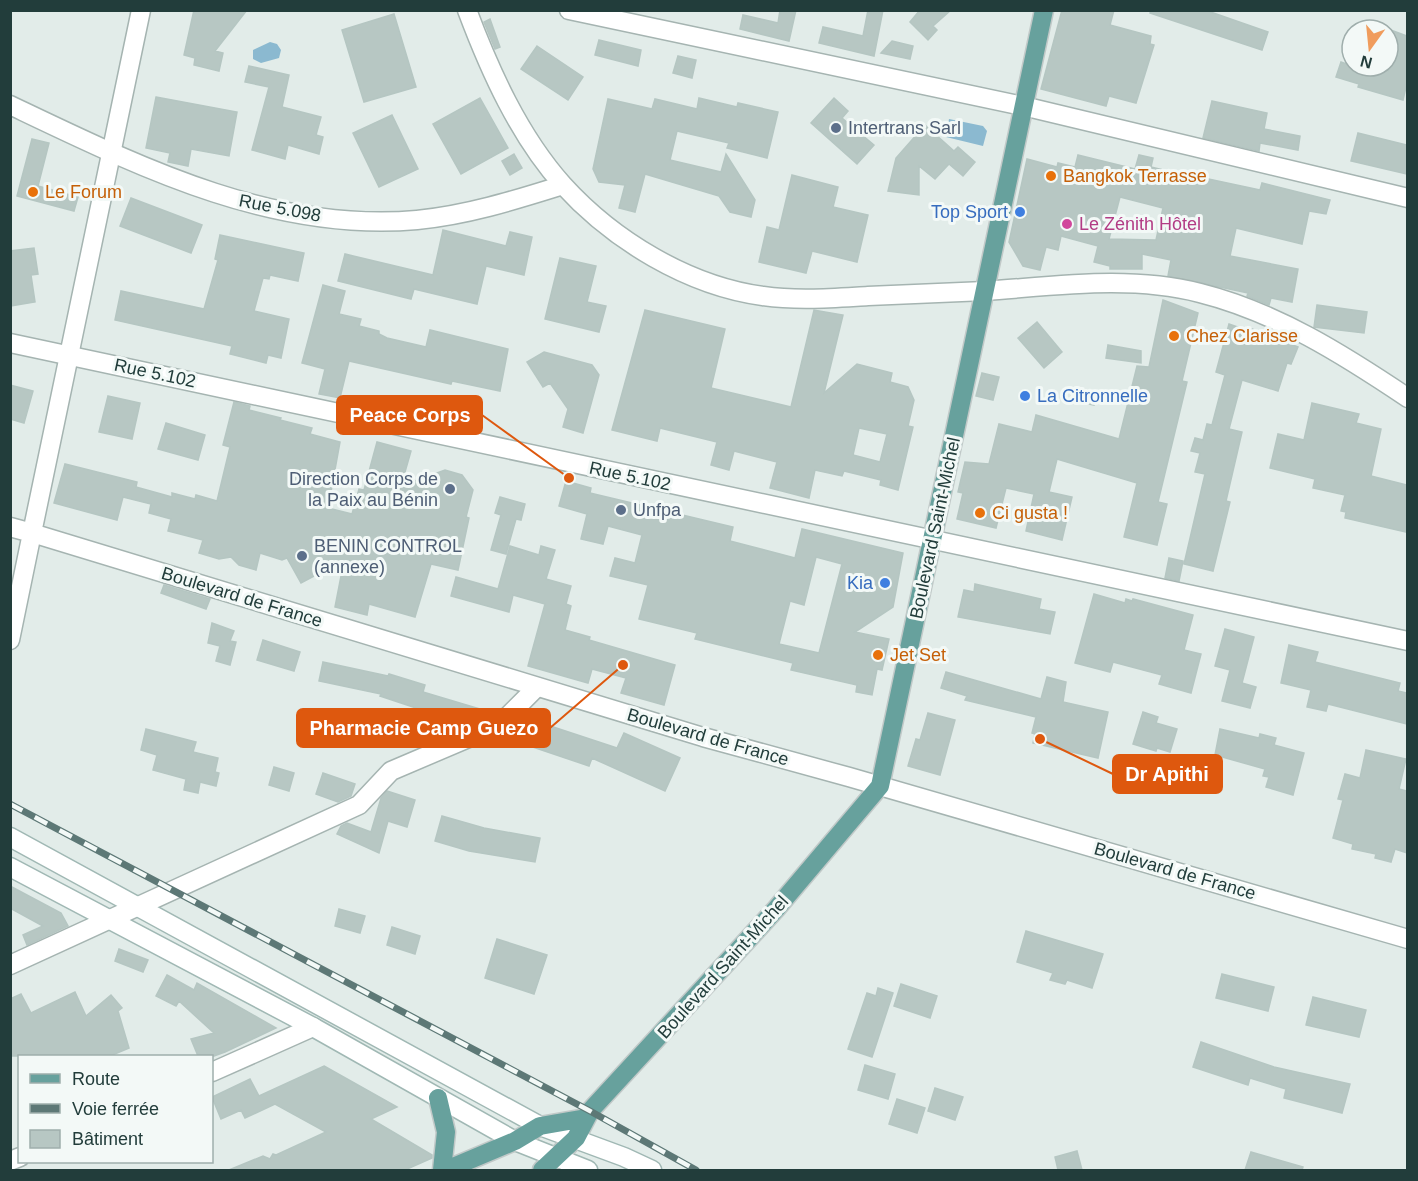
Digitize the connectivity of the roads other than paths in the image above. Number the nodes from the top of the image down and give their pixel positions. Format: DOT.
graph roads {
  1 [pos="141,10"];
  2 [pos="467,10"];
  3 [pos="569,10"];
  4 [pos="1044,10"];
  5 [pos="10,105"];
  6 [pos="1023,106"];
  7 [pos="112,154"];
  8 [pos="563,185"];
  9 [pos="1407,198"];
  10 [pos="985,291"];
  11 [pos="10,344"];
  12 [pos="69,355"];
  13 [pos="1407,398"];
  14 [pos="10,527"];
  15 [pos="32,533"];
  16 [pos="932,541"];
  17 [pos="10,640"];
  18 [pos="1407,641"];
  19 [pos="537,687"];
  20 [pos="880,786"];
  21 [pos="10,837"];
  22 [pos="10,867"];
  23 [pos="112,920"];
  24 [pos="1407,939"];
  25 [pos="10,965"];
  26 [pos="313,1027"];
  27 [pos="213,1072"];
  28 [pos="438,1098"];
  29 [pos="586,1118"];
  30 [pos="540,1126"];
  31 [pos="576,1138"];
  32 [pos="514,1141"];
  33 [pos="559,1157"];
  34 [pos="444,1170"];
  35 [pos="542,1170"];
  36 [pos="588,1170"];
  37 [pos="652,1170"];
  1 -- 7 [label="street"];
  2 -- 8 [label="street"];
  3 -- 6 [label="street"];
  4 -- 6 [label="main road, Boulevard Saint-Michel"];
  5 -- 7 [label="street, Rue 5.098"];
  6 -- 9 [label="street"];
  6 -- 10 [label="main road, Boulevard Saint-Michel"];
  7 -- 8 [label="street, Rue 5.098"];
  7 -- 12 [label="street"];
  8 -- 10 [label="street"];
  10 -- 13 [label="street"];
  10 -- 16 [label="main road, Boulevard Saint-Michel"];
  11 -- 12 [label="street, Rue 5.102"];
  12 -- 15 [label="street"];
  12 -- 16 [label="street, Rue 5.102"];
  14 -- 15 [label="street, Boulevard de France"];
  15 -- 17 [label="street"];
  15 -- 19 [label="street, Boulevard de France"];
  16 -- 18 [label="street, Rue 5.102"];
  16 -- 20 [label="main road, Boulevard Saint-Michel"];
  19 -- 20 [label="street, Boulevard de France"];
  19 -- 23 [label="street"];
  20 -- 24 [label="street, Boulevard de France"];
  20 -- 29 [label="main road, Boulevard Saint-Michel"];
  21 -- 30 [label="street"];
  22 -- 23 [label="street"];
  23 -- 25 [label="street"];
  23 -- 26 [label="street"];
  26 -- 27 [label="street"];
  26 -- 28 [label="street"];
  28 -- 32 [label="street"];
  28 -- 34 [label="main road"];
  29 -- 30 [label="main road"];
  29 -- 31 [label="main road, Boulevard Saint-Michel"];
  30 -- 31 [label="street"];
  30 -- 32 [label="main road"];
  31 -- 33 [label="main road, Boulevard Saint-Michel"];
  31 -- 37 [label="street"];
  32 -- 33 [label="street"];
  32 -- 34 [label="main road"];
  33 -- 35 [label="main road, Boulevard Saint-Michel"];
  33 -- 36 [label="street"];
}
